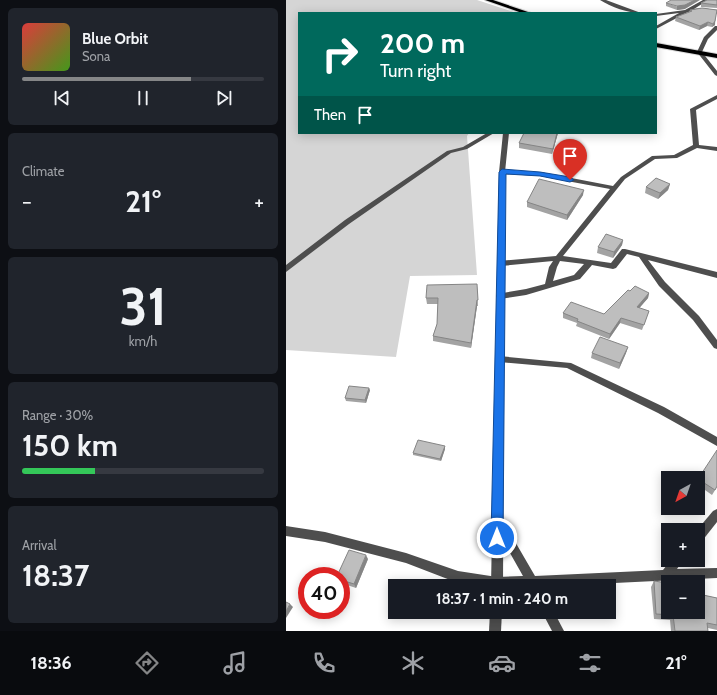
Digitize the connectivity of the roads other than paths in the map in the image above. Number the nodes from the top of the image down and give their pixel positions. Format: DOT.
graph roads {
  1 [pos="488,0"];
  2 [pos="602,0"];
  3 [pos="706,0"];
  4 [pos="688,10"];
  5 [pos="717,11"];
  6 [pos="525,12"];
  7 [pos="636,12"];
  8 [pos="657,16"];
  9 [pos="657,27"];
  10 [pos="717,27"];
  11 [pos="657,45"];
  12 [pos="699,52"];
  13 [pos="717,56"];
  14 [pos="717,74"];
  15 [pos="717,97"];
  16 [pos="489,134"];
  17 [pos="506,134"];
  18 [pos="696,146"];
  19 [pos="717,150"];
  20 [pos="502,172"];
  21 [pos="615,188"];
  22 [pos="641,255"];
  23 [pos="558,258"];
  24 [pos="591,262"];
  25 [pos="501,263"];
  26 [pos="286,269"];
  27 [pos="717,275"];
  28 [pos="548,285"];
  29 [pos="500,296"];
  30 [pos="717,346"];
  31 [pos="499,359"];
  32 [pos="717,442"];
  33 [pos="717,514"];
  34 [pos="497,522"];
  35 [pos="705,529"];
  36 [pos="286,531"];
  37 [pos="672,567"];
  38 [pos="717,573"];
  39 [pos="666,575"];
  40 [pos="682,575"];
  41 [pos="661,576"];
  42 [pos="469,579"];
  43 [pos="497,579"];
  44 [pos="530,579"];
  45 [pos="616,579"];
  46 [pos="496,619"];
  47 [pos="552,619"];
  48 [pos="495,631"];
  49 [pos="558,631"];
  1 -- 6 [label="main road"];
  2 -- 7 [label="street"];
  3 -- 4 [label="street"];
  4 -- 5 [label="street"];
  4 -- 8 [label="street"];
  4 -- 9 [label="street"];
  10 -- 12 [label="street"];
  11 -- 12 [label="main road"];
  12 -- 13 [label="main road"];
  12 -- 14 [label="street"];
  15 -- 18 [label="street"];
  16 -- 26 [label="street"];
  17 -- 20 [label="street"];
  18 -- 19 [label="street"];
  18 -- 21 [label="street"];
  20 -- 21 [label="street"];
  20 -- 25 [label="street"];
  21 -- 23 [label="street"];
  22 -- 24 [label="street"];
  22 -- 27 [label="street"];
  22 -- 30 [label="street"];
  23 -- 24 [label="street"];
  23 -- 25 [label="street"];
  23 -- 28 [label="street"];
  24 -- 28 [label="street"];
  25 -- 29 [label="street"];
  28 -- 29 [label="street"];
  29 -- 31 [label="street"];
  31 -- 32 [label="street"];
  31 -- 34 [label="street"];
  33 -- 35 [label="street"];
  34 -- 43 [label="street"];
  34 -- 44 [label="street"];
  36 -- 42 [label="street"];
  37 -- 39 [label="street"];
  38 -- 40 [label="street"];
  41 -- 45 [label="street"];
  46 -- 48 [label="street"];
  47 -- 49 [label="street"];
}
